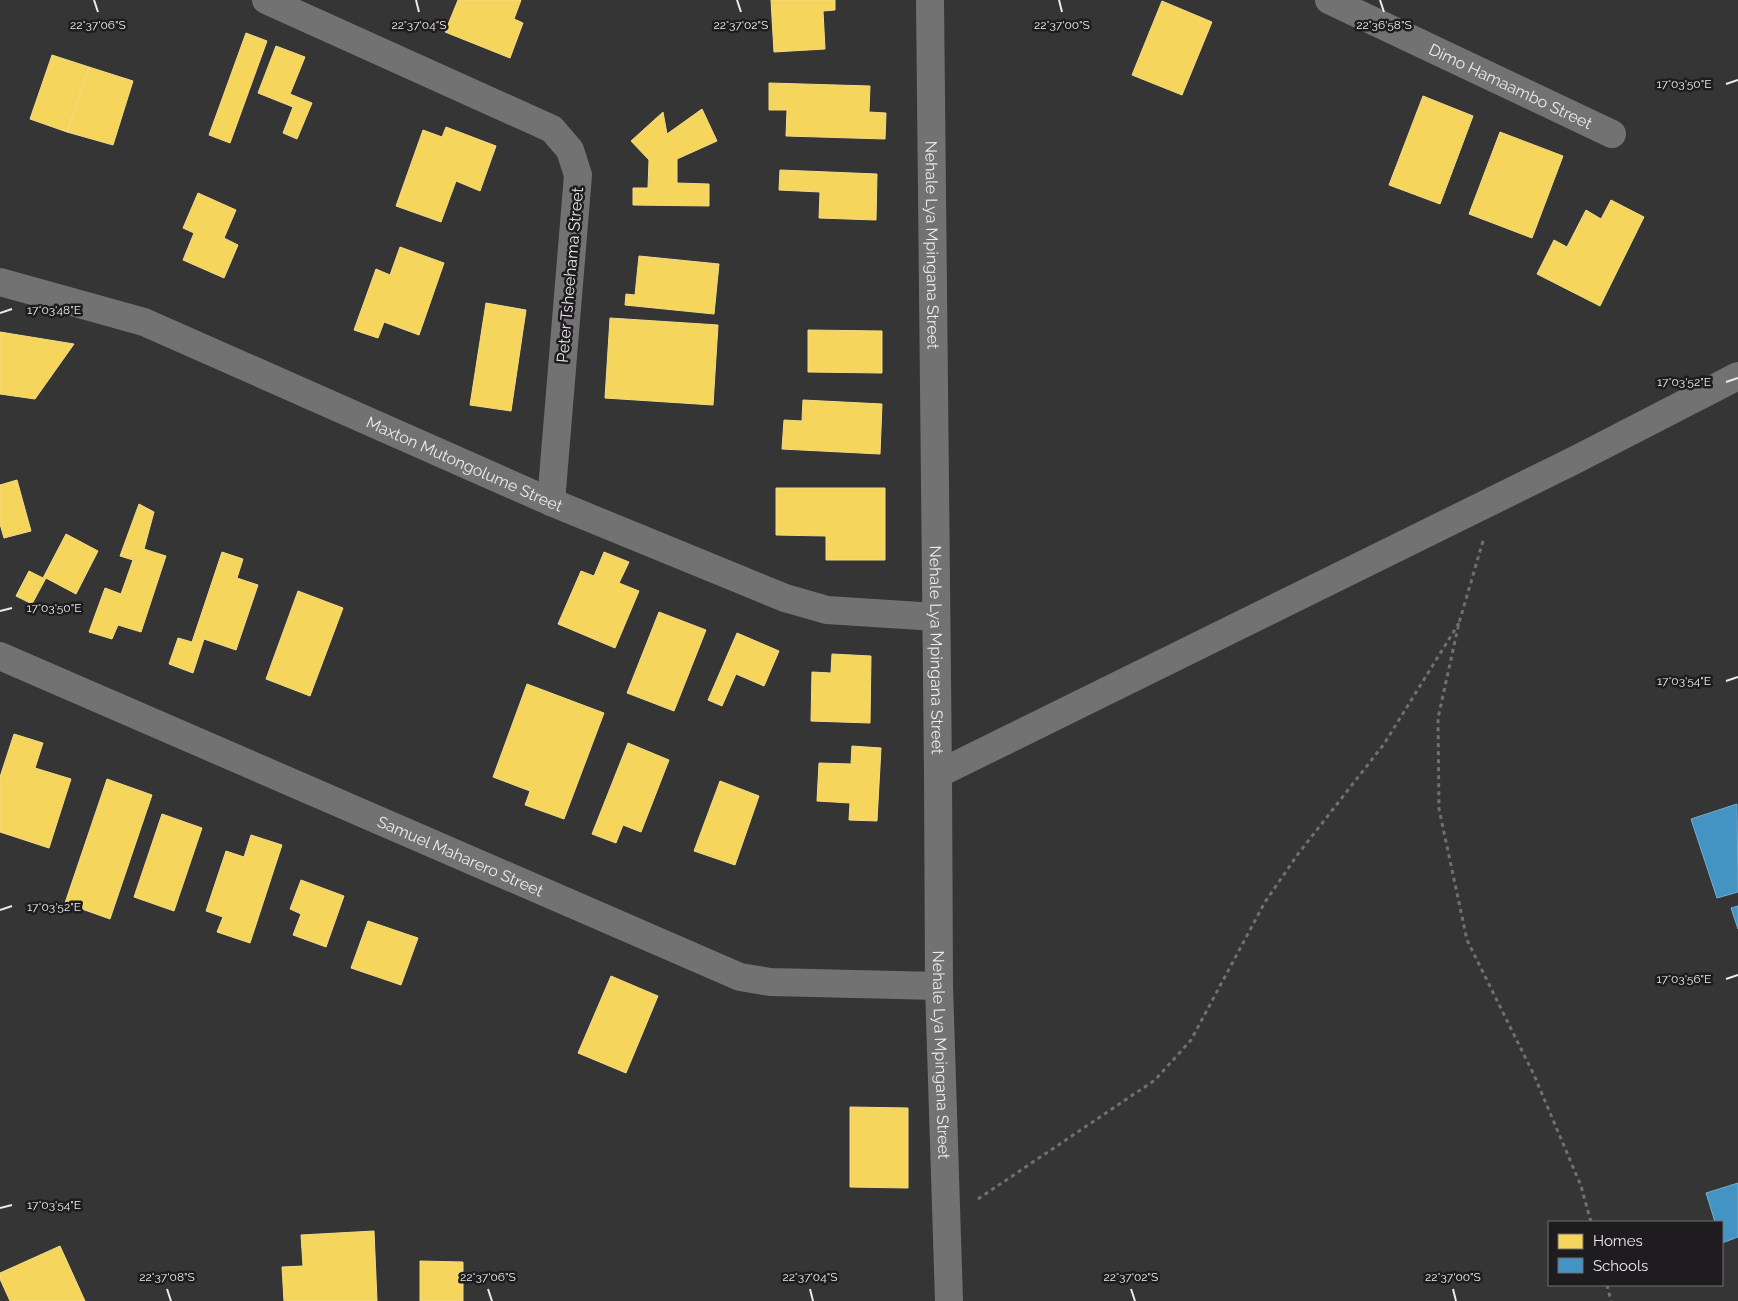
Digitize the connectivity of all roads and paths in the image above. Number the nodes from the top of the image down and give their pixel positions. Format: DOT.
graph roads {
  1 [pos="266,0"];
  2 [pos="930,0"];
  3 [pos="1329,0"];
  4 [pos="1612,134"];
  5 [pos="0,282"];
  6 [pos="1738,376"];
  7 [pos="1495,499"];
  8 [pos="551,502"];
  9 [pos="936,616"];
  10 [pos="1459,623"];
  11 [pos="0,656"];
  12 [pos="938,774"];
  13 [pos="939,986"];
  14 [pos="946,1221"];
  15 [pos="1591,1221"];
  16 [pos="1607,1286"];
  17 [pos="949,1301"];
  18 [pos="1611,1301"];
  1 -- 8 [label="street, Peter Tsheehama Street"];
  2 -- 9 [label="street, Nehale Lya Mpingana Street"];
  3 -- 4 [label="street, Dimo Hamaambo Street"];
  5 -- 8 [label="street, Maxton Mutongolume Street"];
  6 -- 7 [label="street"];
  7 -- 10 [label="path"];
  7 -- 12 [label="street"];
  8 -- 9 [label="street, Maxton Mutongolume Street"];
  9 -- 12 [label="street, Nehale Lya Mpingana Street"];
  10 -- 14 [label="path"];
  10 -- 15 [label="path"];
  11 -- 13 [label="street, Samuel Maharero Street"];
  12 -- 13 [label="street, Nehale Lya Mpingana Street"];
  13 -- 14 [label="street, Nehale Lya Mpingana Street"];
  14 -- 17 [label="street, Nehale Lya Mpingana Street"];
  16 -- 18 [label="path"];
}
